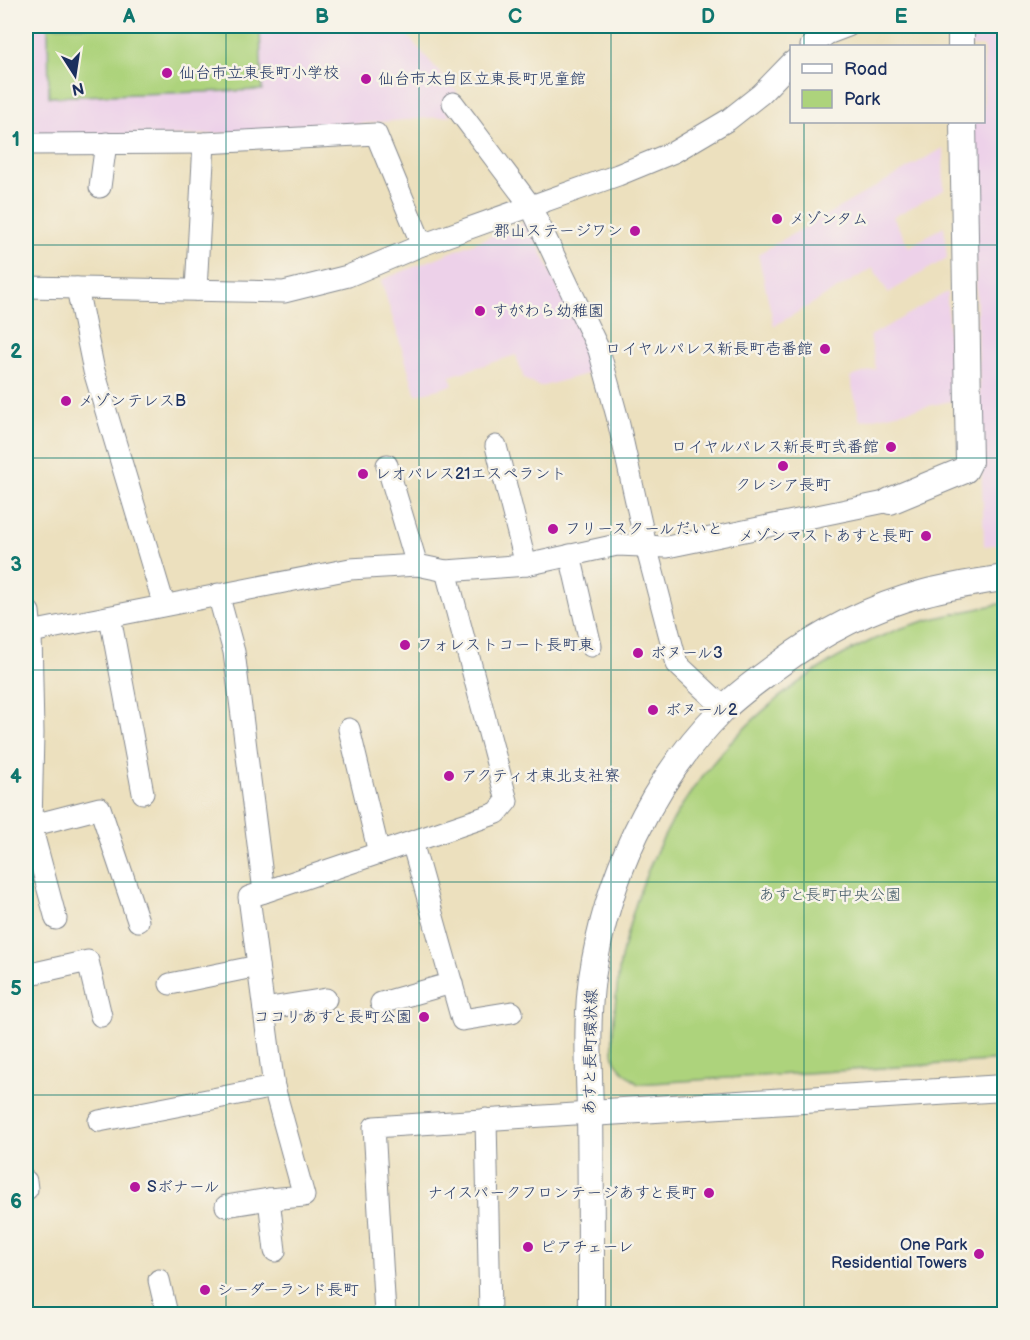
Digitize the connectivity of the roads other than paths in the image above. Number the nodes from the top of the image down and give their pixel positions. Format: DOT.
graph roads {
  1 [pos="848,26"];
  2 [pos="961,26"];
  3 [pos="812,45"];
  4 [pos="961,45"];
  5 [pos="790,64"];
  6 [pos="453,103"];
  7 [pos="963,123"];
  8 [pos="106,143"];
  9 [pos="204,143"];
  10 [pos="26,144"];
  11 [pos="100,187"];
  12 [pos="530,205"];
  13 [pos="422,245"];
  14 [pos="26,287"];
  15 [pos="76,288"];
  16 [pos="196,290"];
  17 [pos="496,446"];
  18 [pos="387,465"];
  19 [pos="890,501"];
  20 [pos="646,546"];
  21 [pos="570,555"];
  22 [pos="417,565"];
  23 [pos="526,565"];
  24 [pos="446,571"];
  25 [pos="1005,578"];
  26 [pos="218,594"];
  27 [pos="164,605"];
  28 [pos="110,617"];
  29 [pos="28,622"];
  30 [pos="591,646"];
  31 [pos="724,708"];
  32 [pos="349,729"];
  33 [pos="143,793"];
  34 [pos="28,826"];
  35 [pos="412,842"];
  36 [pos="379,853"];
  37 [pos="264,892"];
  38 [pos="56,919"];
  39 [pos="138,921"];
  40 [pos="258,966"];
  41 [pos="26,975"];
  42 [pos="452,983"];
  43 [pos="170,984"];
  44 [pos="326,999"];
  45 [pos="381,1003"];
  46 [pos="264,1009"];
  47 [pos="512,1012"];
  48 [pos="101,1016"];
  49 [pos="274,1087"];
  50 [pos="1005,1088"];
  51 [pos="590,1113"];
  52 [pos="486,1119"];
  53 [pos="99,1121"];
  54 [pos="269,1199"];
  55 [pos="226,1206"];
  56 [pos="275,1251"];
  57 [pos="159,1280"];
  58 [pos="167,1314"];
  59 [pos="385,1314"];
  60 [pos="490,1314"];
  61 [pos="591,1314"];
  1 -- 3 [label="street"];
  2 -- 4 [label="street"];
  5 -- 12 [label="street"];
  6 -- 12 [label="street"];
  7 -- 19 [label="street"];
  8 -- 9 [label="street"];
  8 -- 10 [label="street"];
  8 -- 11 [label="street"];
  9 -- 13 [label="street"];
  9 -- 16 [label="street"];
  12 -- 13 [label="street"];
  12 -- 20 [label="street"];
  13 -- 16 [label="street"];
  14 -- 15 [label="street"];
  15 -- 16 [label="street"];
  15 -- 27 [label="street"];
  17 -- 23 [label="street"];
  18 -- 22 [label="street"];
  19 -- 20 [label="street"];
  20 -- 21 [label="street"];
  20 -- 31 [label="street"];
  21 -- 23 [label="street"];
  21 -- 30 [label="street"];
  22 -- 24 [label="street"];
  22 -- 26 [label="street"];
  23 -- 24 [label="street"];
  24 -- 35 [label="street"];
  25 -- 31 [label="street, あすと長町環状線"];
  26 -- 27 [label="street"];
  26 -- 37 [label="street"];
  27 -- 28 [label="street"];
  28 -- 29 [label="street"];
  28 -- 33 [label="street"];
  29 -- 34 [label="street"];
  31 -- 51 [label="street, あすと長町環状線"];
  32 -- 36 [label="street"];
  34 -- 38 [label="street"];
  34 -- 39 [label="street"];
  35 -- 36 [label="street"];
  35 -- 42 [label="street"];
  36 -- 37 [label="street"];
  37 -- 40 [label="street"];
  40 -- 43 [label="street"];
  40 -- 46 [label="street"];
  41 -- 48 [label="street"];
  42 -- 45 [label="street"];
  42 -- 47 [label="street"];
  44 -- 46 [label="street"];
  46 -- 49 [label="street"];
  49 -- 53 [label="street"];
  49 -- 54 [label="street"];
  50 -- 51 [label="street"];
  51 -- 52 [label="street"];
  51 -- 61 [label="street, あすと長町環状線"];
  52 -- 59 [label="street"];
  52 -- 60 [label="street"];
  54 -- 55 [label="street"];
  54 -- 56 [label="street"];
  57 -- 58 [label="street"];
}
